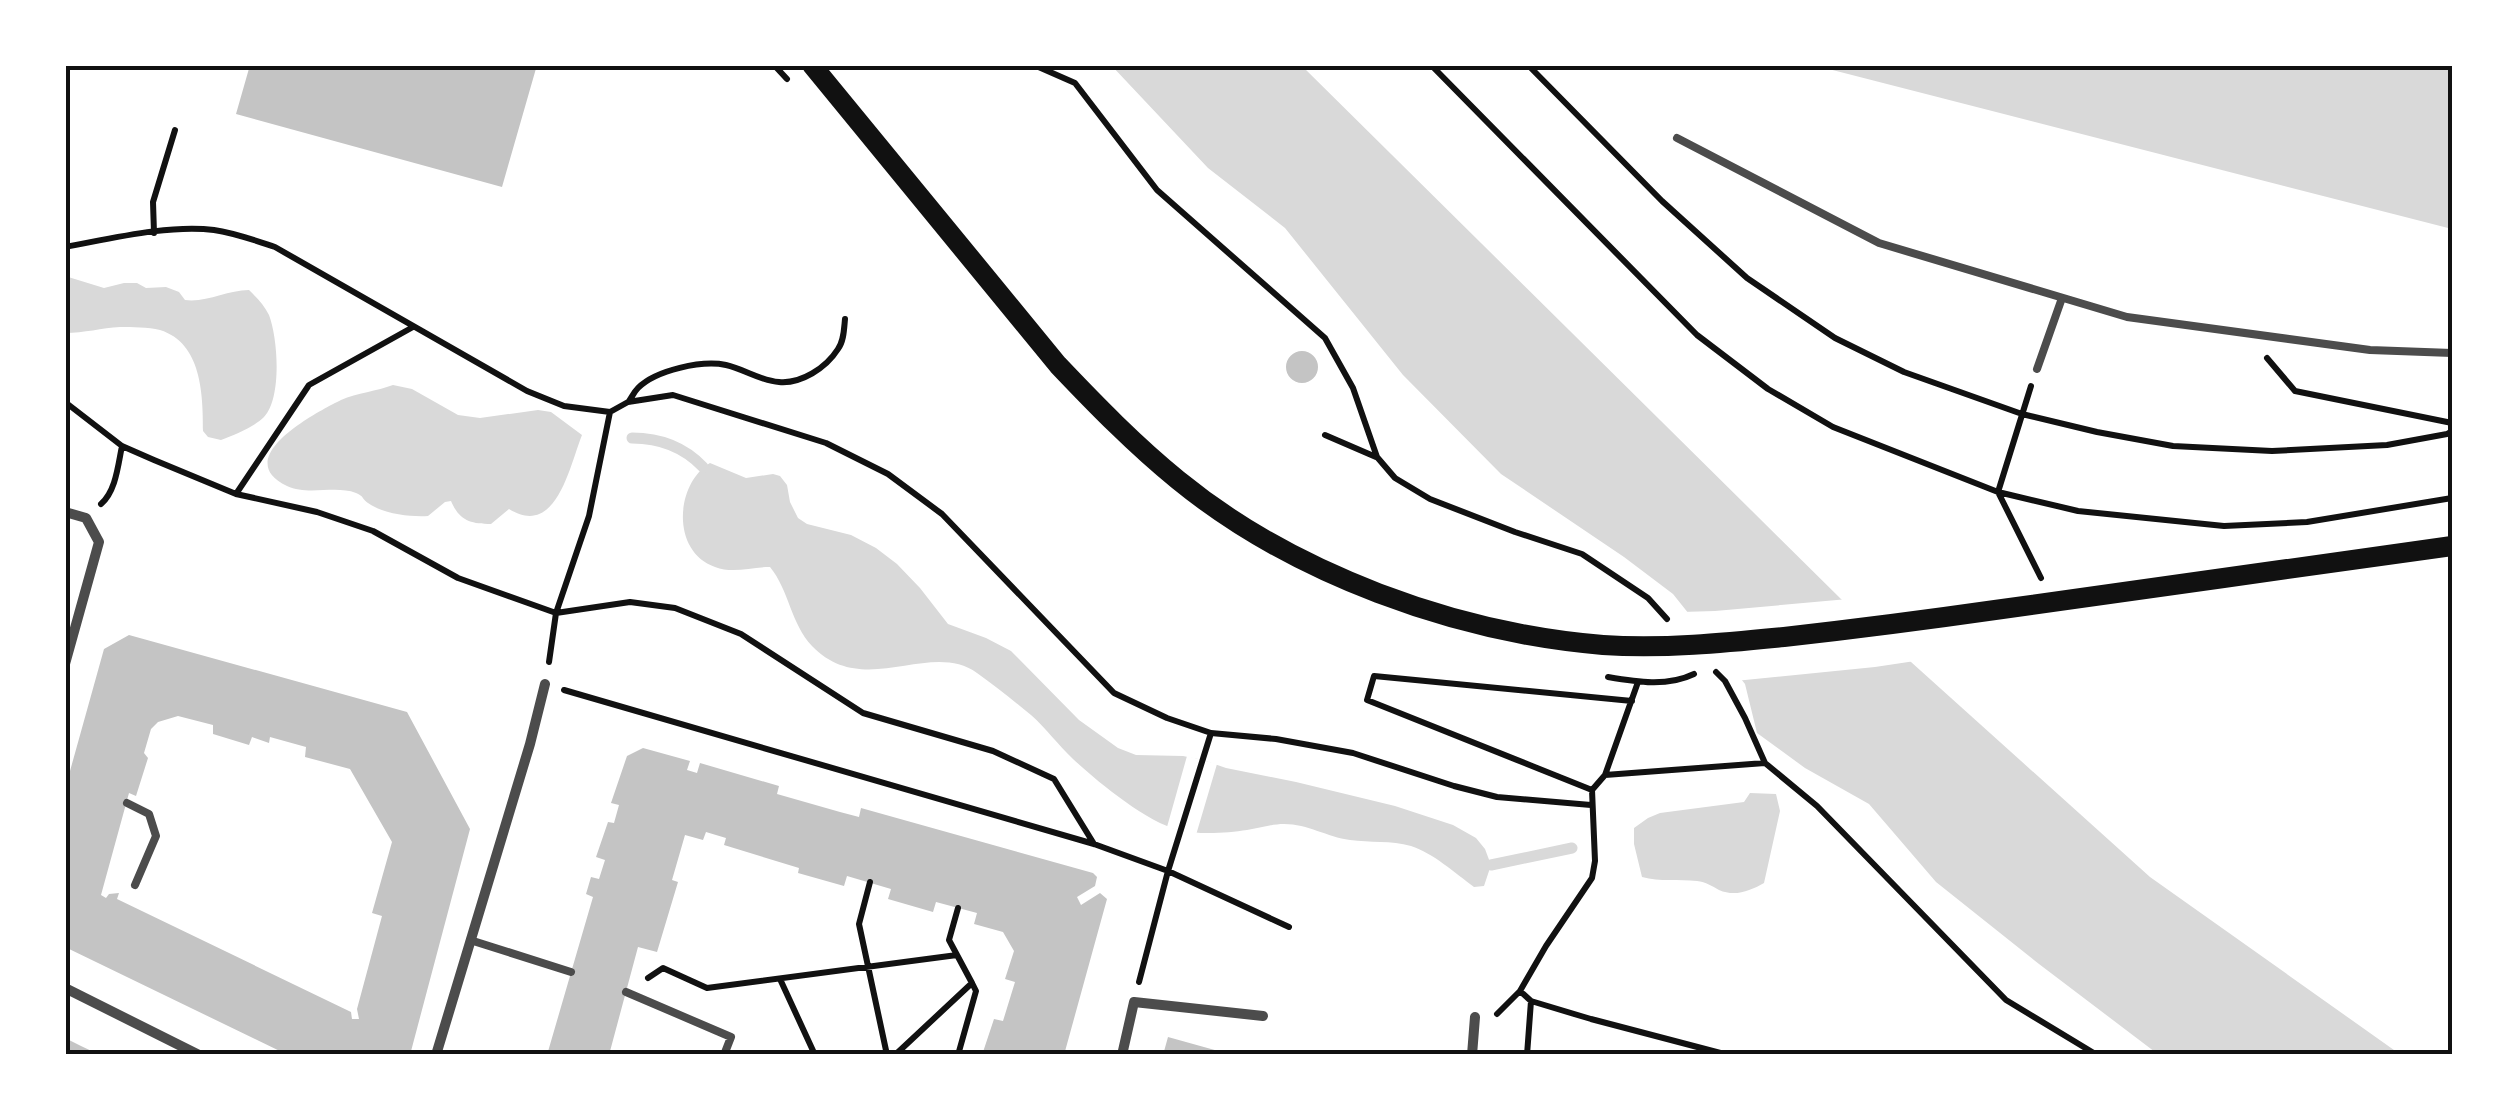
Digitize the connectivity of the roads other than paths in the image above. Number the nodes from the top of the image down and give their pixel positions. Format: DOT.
graph roads {
  1 [pos="812,65"];
  2 [pos="1677,138"];
  3 [pos="2062,298"];
  4 [pos="2452,353"];
  5 [pos="2036,368"];
  6 [pos="65,512"];
  7 [pos="2452,546"];
  8 [pos="65,664"];
  9 [pos="545,684"];
  10 [pos="127,804"];
  11 [pos="136,885"];
  12 [pos="470,940"];
  13 [pos="570,972"];
  14 [pos="65,988"];
  15 [pos="626,992"];
  16 [pos="1263,1016"];
  17 [pos="1475,1017"];
  18 [pos="199,1055"];
  19 [pos="436,1055"];
  20 [pos="724,1055"];
  21 [pos="1122,1055"];
  22 [pos="1472,1055"];
  1 -- 7 [label="main road"];
  2 -- 3 [label="lane"];
  3 -- 4 [label="lane"];
  3 -- 5 [label="lane"];
  6 -- 8 [label="street"];
  9 -- 12 [label="street"];
  10 -- 11 [label="lane"];
  12 -- 13 [label="lane"];
  12 -- 19 [label="street"];
  14 -- 18 [label="street"];
  15 -- 20 [label="lane"];
  16 -- 21 [label="street"];
  17 -- 22 [label="street"];
}
